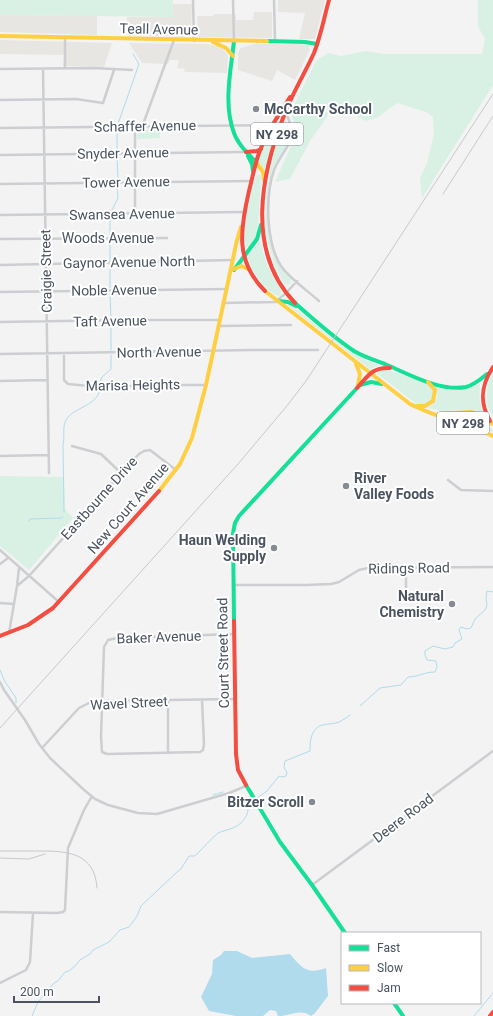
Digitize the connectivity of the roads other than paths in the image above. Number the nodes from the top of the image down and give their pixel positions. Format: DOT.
graph roads {
  1 [pos="193,0"];
  2 [pos="233,0"];
  3 [pos="274,0"];
  4 [pos="329,0"];
  5 [pos="0,36"];
  6 [pos="65,38"];
  7 [pos="174,40"];
  8 [pos="194,41"];
  9 [pos="210,41"];
  10 [pos="234,41"];
  11 [pos="274,42"];
  12 [pos="317,44"];
  13 [pos="233,56"];
  14 [pos="66,68"];
  15 [pos="0,69"];
  16 [pos="43,69"];
  17 [pos="114,70"];
  18 [pos="132,70"];
  19 [pos="299,81"];
  20 [pos="43,99"];
  21 [pos="0,100"];
  22 [pos="286,111"];
  23 [pos="232,125"];
  24 [pos="273,125"];
  25 [pos="280,125"];
  26 [pos="290,125"];
  27 [pos="135,127"];
  28 [pos="142,127"];
  29 [pos="0,128"];
  30 [pos="44,128"];
  31 [pos="261,149"];
  32 [pos="246,152"];
  33 [pos="44,154"];
  34 [pos="134,154"];
  35 [pos="0,155"];
  36 [pos="256,162"];
  37 [pos="263,172"];
  38 [pos="253,173"];
  39 [pos="251,181"];
  40 [pos="135,182"];
  41 [pos="44,183"];
  42 [pos="0,184"];
  43 [pos="264,189"];
  44 [pos="244,212"];
  45 [pos="135,214"];
  46 [pos="0,215"];
  47 [pos="45,215"];
  48 [pos="261,222"];
  49 [pos="242,226"];
  50 [pos="45,238"];
  51 [pos="167,238"];
  52 [pos="0,239"];
  53 [pos="244,256"];
  54 [pos="233,260"];
  55 [pos="46,264"];
  56 [pos="0,265"];
  57 [pos="234,269"];
  58 [pos="249,270"];
  59 [pos="296,281"];
  60 [pos="229,282"];
  61 [pos="228,289"];
  62 [pos="0,292"];
  63 [pos="46,292"];
  64 [pos="286,293"];
  65 [pos="277,301"];
  66 [pos="320,301"];
  67 [pos="224,303"];
  68 [pos="300,309"];
  69 [pos="221,320"];
  70 [pos="0,322"];
  71 [pos="47,322"];
  72 [pos="291,325"];
  73 [pos="219,326"];
  74 [pos="318,350"];
  75 [pos="214,351"];
  76 [pos="64,353"];
  77 [pos="0,354"];
  78 [pos="48,354"];
  79 [pos="352,359"];
  80 [pos="493,367"];
  81 [pos="400,370"];
  82 [pos="370,373"];
  83 [pos="488,374"];
  84 [pos="47,380"];
  85 [pos="425,380"];
  86 [pos="0,381"];
  87 [pos="206,385"];
  88 [pos="387,386"];
  89 [pos="357,388"];
  90 [pos="410,404"];
  91 [pos="432,414"];
  92 [pos="493,424"];
  93 [pos="493,436"];
  94 [pos="72,446"];
  95 [pos="48,455"];
  96 [pos="0,456"];
  97 [pos="176,471"];
  98 [pos="48,473"];
  99 [pos="121,473"];
  100 [pos="448,480"];
  101 [pos="493,491"];
  102 [pos="0,550"];
  103 [pos="8,558"];
  104 [pos="0,564"];
  105 [pos="19,567"];
  106 [pos="406,567"];
  107 [pos="493,567"];
  108 [pos="29,576"];
  109 [pos="234,585"];
  110 [pos="17,586"];
  111 [pos="406,598"];
  112 [pos="0,602"];
  113 [pos="59,602"];
  114 [pos="14,604"];
  115 [pos="9,633"];
  116 [pos="234,634"];
  117 [pos="0,636"];
  118 [pos="0,682"];
  119 [pos="235,699"];
  120 [pos="168,700"];
  121 [pos="202,700"];
  122 [pos="102,701"];
  123 [pos="42,748"];
  124 [pos="493,751"];
  125 [pos="168,753"];
  126 [pos="246,786"];
  127 [pos="92,796"];
  128 [pos="312,885"];
  129 [pos="0,912"];
  130 [pos="33,913"];
  131 [pos="344,932"];
  132 [pos="0,983"];
  133 [pos="395,1004"];
  134 [pos="493,1012"];
  135 [pos="403,1016"];
  136 [pos="490,1016"];
  1 -- 8 [label="street"];
  2 -- 10 [label="street"];
  3 -- 11 [label="street"];
  4 -- 12 [label="main road, NY 298"];
  5 -- 6 [label="main road, Teall Avenue"];
  6 -- 7 [label="main road, Teall Avenue"];
  6 -- 14 [label="street"];
  7 -- 8 [label="main road, Teall Avenue"];
  7 -- 28 [label="street"];
  8 -- 9 [label="main road, Teall Avenue"];
  9 -- 10 [label="main road, Teall Avenue"];
  9 -- 13 [label="main road"];
  10 -- 11 [label="main road, Teall Avenue"];
  10 -- 13 [label="main road"];
  11 -- 12 [label="main road, Teall Avenue"];
  12 -- 19 [label="main road, NY 298"];
  13 -- 23 [label="main road"];
  14 -- 16 [label="street"];
  14 -- 17 [label="street"];
  15 -- 16 [label="street"];
  16 -- 20 [label="street, Craigie Street"];
  17 -- 18 [label="street"];
  17 -- 20 [label="street"];
  19 -- 22 [label="main road, NY 298"];
  19 -- 24 [label="main road, NY 298"];
  20 -- 21 [label="street"];
  20 -- 30 [label="street, Craigie Street"];
  22 -- 25 [label="main road, NY 298"];
  22 -- 26 [label="street"];
  23 -- 24 [label="street, Schaffer Avenue"];
  23 -- 28 [label="street, Schaffer Avenue"];
  23 -- 32 [label="main road"];
  24 -- 25 [label="street, Schaffer Avenue"];
  24 -- 31 [label="main road, NY 298"];
  25 -- 26 [label="street, Schaffer Avenue"];
  25 -- 43 [label="main road, NY 298"];
  26 -- 59 [label="street"];
  27 -- 28 [label="street, Schaffer Avenue"];
  27 -- 30 [label="street, Schaffer Avenue"];
  27 -- 34 [label="street"];
  29 -- 30 [label="street, Schaffer Avenue"];
  30 -- 33 [label="street, Craigie Street"];
  31 -- 32 [label="main road"];
  31 -- 36 [label="main road, NY 298"];
  32 -- 34 [label="street, Snyder Avenue"];
  32 -- 36 [label="main road"];
  32 -- 38 [label="main road"];
  33 -- 34 [label="street, Snyder Avenue"];
  33 -- 35 [label="street, Snyder Avenue"];
  33 -- 41 [label="street, Craigie Street"];
  34 -- 40 [label="street"];
  36 -- 37 [label="main road"];
  36 -- 38 [label="main road, NY 298"];
  37 -- 38 [label="main road"];
  37 -- 43 [label="main road"];
  38 -- 39 [label="main road, NY 298"];
  39 -- 40 [label="street, Tower Avenue"];
  39 -- 44 [label="main road, NY 298"];
  40 -- 41 [label="street, Tower Avenue"];
  40 -- 45 [label="street"];
  41 -- 42 [label="street, Tower Avenue"];
  41 -- 47 [label="street, Craigie Street"];
  43 -- 48 [label="main road, NY 298"];
  44 -- 45 [label="street, Swansea Avenue"];
  44 -- 49 [label="main road, NY 298"];
  45 -- 47 [label="street, Swansea Avenue"];
  46 -- 47 [label="street, Swansea Avenue"];
  47 -- 50 [label="street, Craigie Street"];
  48 -- 53 [label="main road, New Court Avenue"];
  48 -- 64 [label="main road, NY 298"];
  49 -- 53 [label="main road, NY 298"];
  49 -- 54 [label="main road, New Court Avenue"];
  50 -- 51 [label="street, Woods Avenue"];
  50 -- 52 [label="street, Woods Avenue"];
  50 -- 55 [label="street, Craigie Street"];
  53 -- 57 [label="main road, New Court Avenue"];
  53 -- 58 [label="main road, NY 298"];
  54 -- 55 [label="street, Gaynor Avenue North"];
  54 -- 60 [label="main road, New Court Avenue"];
  55 -- 56 [label="street, Gaynor Avenue North"];
  55 -- 63 [label="street, Craigie Street"];
  57 -- 58 [label="main road"];
  57 -- 60 [label="main road, New Court Avenue"];
  58 -- 65 [label="main road, NY 298"];
  59 -- 64 [label="street"];
  59 -- 66 [label="street"];
  60 -- 61 [label="main road, New Court Avenue"];
  61 -- 63 [label="street, Noble Avenue"];
  61 -- 67 [label="main road, New Court Avenue"];
  62 -- 63 [label="street, Noble Avenue"];
  63 -- 71 [label="street, Craigie Street"];
  64 -- 65 [label="street"];
  64 -- 68 [label="main road, NY 298"];
  65 -- 67 [label="street"];
  65 -- 68 [label="main road"];
  65 -- 79 [label="main road, NY 298"];
  67 -- 69 [label="main road, New Court Avenue"];
  68 -- 81 [label="main road, NY 298"];
  69 -- 71 [label="street, Taft Avenue"];
  69 -- 73 [label="main road, New Court Avenue"];
  70 -- 71 [label="street, Taft Avenue"];
  71 -- 78 [label="street, Craigie Street"];
  72 -- 73 [label="street"];
  73 -- 75 [label="main road, New Court Avenue"];
  74 -- 75 [label="street, North Avenue"];
  75 -- 76 [label="street, North Avenue"];
  75 -- 87 [label="main road, New Court Avenue"];
  76 -- 78 [label="street, North Avenue"];
  76 -- 87 [label="street, Marisa Heights"];
  77 -- 78 [label="street, North Avenue"];
  78 -- 84 [label="street, Craigie Street"];
  79 -- 82 [label="main road, NY 298"];
  79 -- 89 [label="main road"];
  80 -- 83 [label="main road, NY 298"];
  81 -- 82 [label="main road"];
  81 -- 85 [label="main road, NY 298"];
  82 -- 88 [label="main road, NY 298"];
  82 -- 89 [label="main road, Court Street Road"];
  83 -- 85 [label="main road, NY 298"];
  83 -- 92 [label="main road"];
  84 -- 86 [label="street"];
  84 -- 95 [label="street, Craigie Street"];
  85 -- 90 [label="main road"];
  87 -- 97 [label="main road, New Court Avenue"];
  88 -- 89 [label="main road"];
  88 -- 90 [label="main road, NY 298"];
  89 -- 109 [label="main road, Court Street Road"];
  90 -- 91 [label="main road, NY 298"];
  91 -- 92 [label="main road, NY 298"];
  91 -- 93 [label="main road, NY 298"];
  94 -- 99 [label="street"];
  95 -- 96 [label="street"];
  95 -- 98 [label="street, Craigie Street"];
  97 -- 99 [label="street, Eastbourne Drive"];
  97 -- 113 [label="main road, New Court Avenue"];
  99 -- 108 [label="street, Eastbourne Drive"];
  100 -- 101 [label="street"];
  102 -- 103 [label="street"];
  103 -- 104 [label="street"];
  103 -- 105 [label="street"];
  105 -- 108 [label="street"];
  105 -- 110 [label="street"];
  106 -- 107 [label="street, Ridings Road"];
  106 -- 109 [label="street, Ridings Road"];
  106 -- 111 [label="street"];
  108 -- 110 [label="street, Eastbourne Drive"];
  108 -- 113 [label="street"];
  109 -- 116 [label="main road, Court Street Road"];
  110 -- 114 [label="street"];
  112 -- 114 [label="street"];
  113 -- 115 [label="main road, New Court Avenue"];
  114 -- 115 [label="street"];
  115 -- 117 [label="main road, New Court Avenue"];
  116 -- 119 [label="main road, Court Street Road"];
  116 -- 122 [label="street, Baker Avenue"];
  118 -- 123 [label="street"];
  119 -- 121 [label="street, Wavel Street"];
  119 -- 126 [label="main road, Court Street Road"];
  120 -- 121 [label="street, Wavel Street"];
  120 -- 122 [label="street, Wavel Street"];
  120 -- 125 [label="street"];
  121 -- 125 [label="street"];
  122 -- 123 [label="street, Wavel Street"];
  122 -- 125 [label="street"];
  123 -- 127 [label="street"];
  124 -- 128 [label="street, Deere Road"];
  126 -- 127 [label="street"];
  126 -- 128 [label="main road, Court Street Road"];
  127 -- 130 [label="street"];
  128 -- 131 [label="main road, Court Street Road"];
  129 -- 130 [label="street"];
  130 -- 132 [label="street"];
  133 -- 135 [label="main road"];
  134 -- 136 [label="main road"];
}
